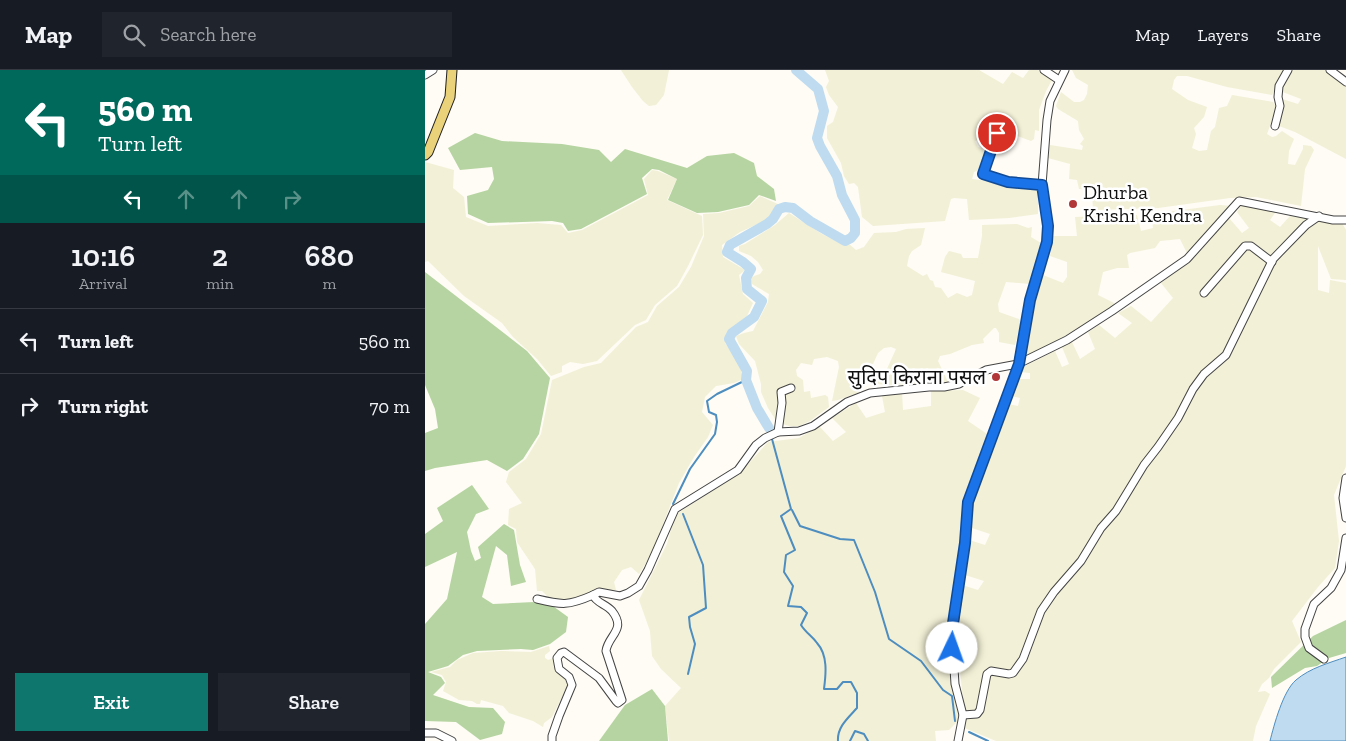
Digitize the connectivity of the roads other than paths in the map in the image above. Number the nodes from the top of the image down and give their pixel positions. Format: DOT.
graph roads {
  1 [pos="433,70"];
  2 [pos="452,70"];
  3 [pos="1044,70"];
  4 [pos="1065,70"];
  5 [pos="1288,70"];
  6 [pos="1330,70"];
  7 [pos="425,75"];
  8 [pos="1059,80"];
  9 [pos="1346,82"];
  10 [pos="1275,126"];
  11 [pos="997,133"];
  12 [pos="425,155"];
  13 [pos="1042,185"];
  14 [pos="1319,216"];
  15 [pos="1346,220"];
  16 [pos="1271,262"];
  17 [pos="1203,293"];
  18 [pos="1019,364"];
  19 [pos="791,388"];
  20 [pos="779,432"];
  21 [pos="1346,478"];
  22 [pos="1346,518"];
  23 [pos="1346,538"];
  24 [pos="593,596"];
  25 [pos="537,599"];
  26 [pos="1324,659"];
  27 [pos="963,715"];
  28 [pos="425,734"];
  29 [pos="453,741"];
  30 [pos="552,741"];
  31 [pos="958,741"];
  1 -- 7 [label="street"];
  2 -- 12 [label="main road"];
  3 -- 8 [label="street"];
  4 -- 8 [label="street"];
  5 -- 10 [label="street"];
  6 -- 9 [label="street"];
  8 -- 13 [label="street"];
  11 -- 13 [label="street"];
  13 -- 18 [label="street"];
  14 -- 15 [label="street"];
  14 -- 16 [label="street"];
  14 -- 18 [label="street"];
  16 -- 17 [label="street"];
  16 -- 27 [label="street"];
  18 -- 20 [label="street"];
  18 -- 27 [label="street"];
  19 -- 20 [label="street"];
  20 -- 24 [label="street"];
  21 -- 22 [label="street"];
  23 -- 26 [label="street"];
  24 -- 25 [label="street"];
  24 -- 30 [label="street"];
  27 -- 31 [label="street"];
  28 -- 29 [label="street"];
}
